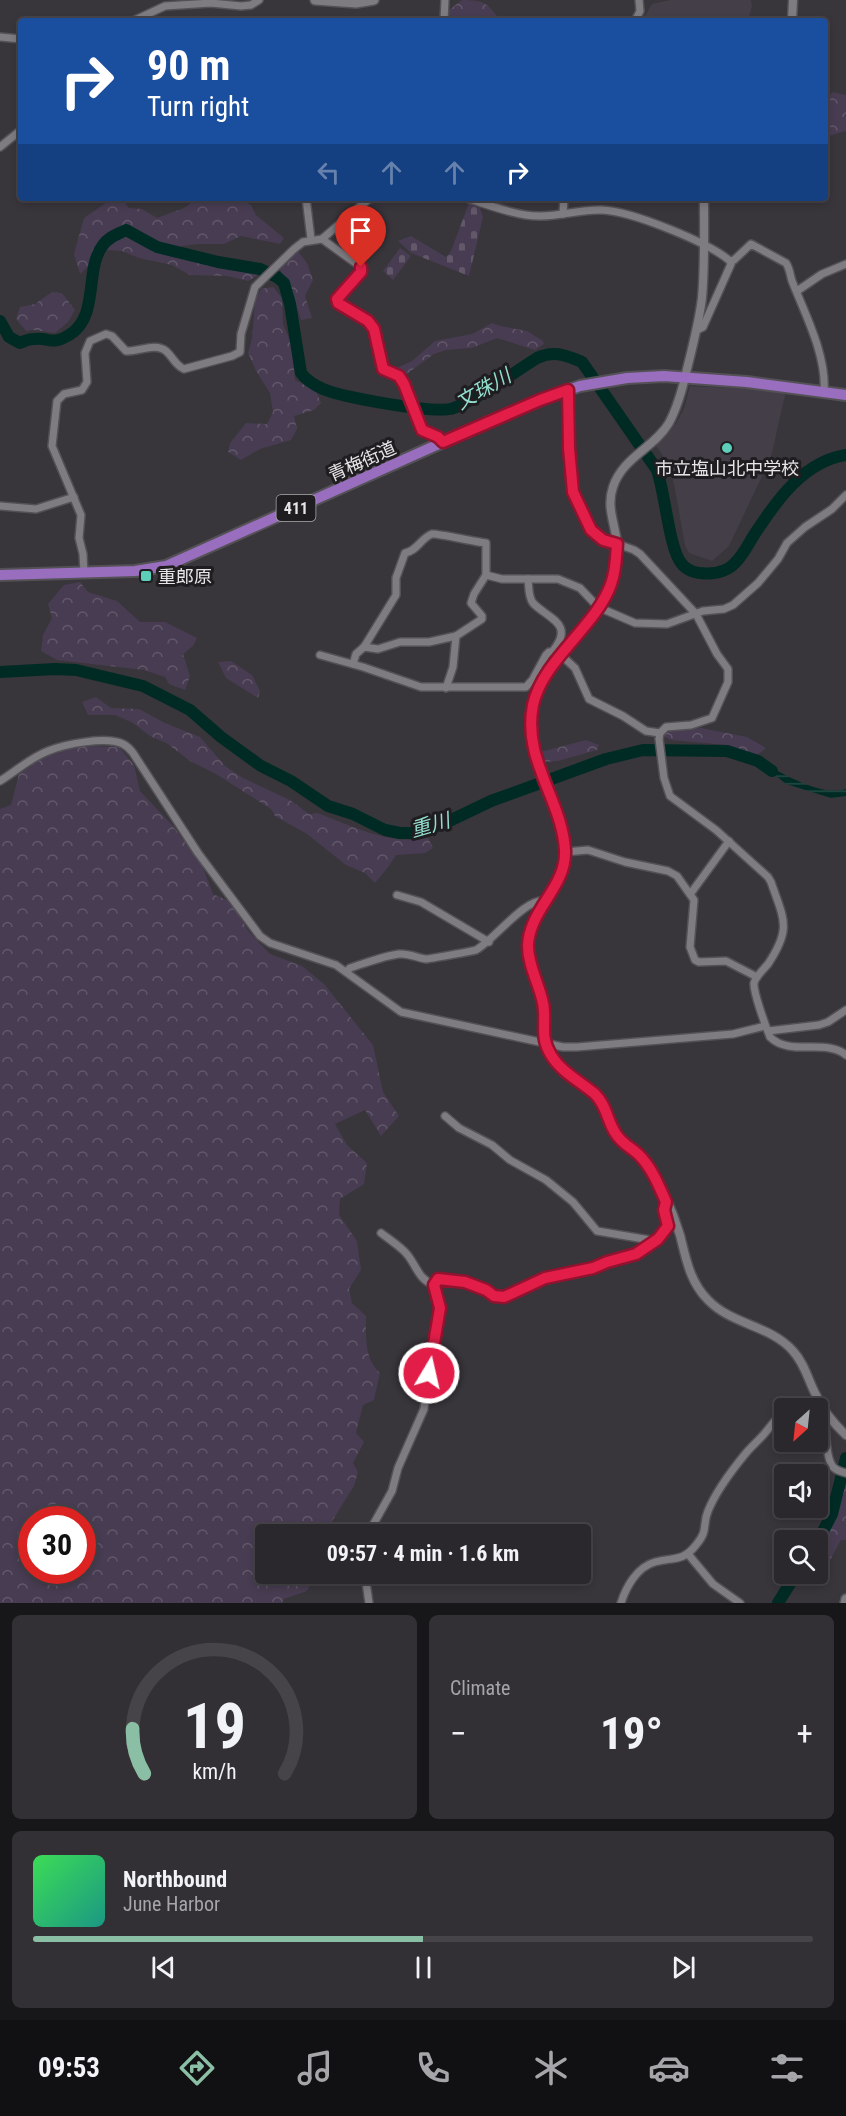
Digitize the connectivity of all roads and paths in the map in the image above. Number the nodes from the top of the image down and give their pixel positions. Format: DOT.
graph roads {
  1 [pos="259,0"];
  2 [pos="315,0"];
  3 [pos="374,0"];
  4 [pos="445,0"];
  5 [pos="639,0"];
  6 [pos="793,0"];
  7 [pos="139,18"];
  8 [pos="444,18"];
  9 [pos="636,18"];
  10 [pos="792,18"];
  11 [pos="0,37"];
  12 [pos="18,39"];
  13 [pos="18,132"];
  14 [pos="0,147"];
  15 [pos="306,201"];
  16 [pos="366,201"];
  17 [pos="478,201"];
  18 [pos="564,201"];
  19 [pos="704,201"];
  20 [pos="563,214"];
  21 [pos="321,238"];
  22 [pos="311,239"];
  23 [pos="703,244"];
  24 [pos="730,261"];
  25 [pos="846,264"];
  26 [pos="797,291"];
  27 [pos="697,330"];
  28 [pos="685,377"];
  29 [pos="568,390"];
  30 [pos="824,392"];
  31 [pos="846,395"];
  32 [pos="443,442"];
  33 [pos="846,495"];
  34 [pos="74,497"];
  35 [pos="0,506"];
  36 [pos="617,544"];
  37 [pos="84,573"];
  38 [pos="0,575"];
  39 [pos="486,575"];
  40 [pos="528,579"];
  41 [pos="598,607"];
  42 [pos="696,614"];
  43 [pos="456,636"];
  44 [pos="364,646"];
  45 [pos="556,654"];
  46 [pos="320,655"];
  47 [pos="352,664"];
  48 [pos="446,688"];
  49 [pos="659,736"];
  50 [pos="0,781"];
  51 [pos="729,841"];
  52 [pos="565,852"];
  53 [pos="691,893"];
  54 [pos="397,895"];
  55 [pos="545,901"];
  56 [pos="489,942"];
  57 [pos="346,971"];
  58 [pos="757,977"];
  59 [pos="846,1010"];
  60 [pos="767,1028"];
  61 [pos="546,1043"];
  62 [pos="846,1055"];
  63 [pos="445,1116"];
  64 [pos="666,1202"];
  65 [pos="381,1233"];
  66 [pos="656,1241"];
  67 [pos="434,1285"];
  68 [pos="818,1398"];
  69 [pos="828,1413"];
  70 [pos="774,1421"];
  71 [pos="844,1434"];
  72 [pos="828,1450"];
  73 [pos="846,1473"];
  74 [pos="373,1524"];
  75 [pos="688,1554"];
  76 [pos="366,1584"];
  77 [pos="369,1603"];
  78 [pos="621,1603"];
  79 [pos="740,1603"];
  1 -- 7 [label="street"];
  2 -- 3 [label="main road"];
  4 -- 8 [label="street"];
  5 -- 9 [label="street"];
  6 -- 10 [label="street"];
  11 -- 12 [label="street"];
  13 -- 14 [label="street"];
  15 -- 22 [label="street"];
  16 -- 21 [label="street"];
  17 -- 20 [label="street"];
  18 -- 20 [label="street"];
  19 -- 23 [label="street"];
  20 -- 23 [label="street"];
  21 -- 22 [label="street"];
  21 -- 32 [label="street"];
  22 -- 34 [label="street"];
  23 -- 24 [label="street"];
  23 -- 27 [label="street"];
  24 -- 26 [label="street"];
  24 -- 27 [label="street"];
  25 -- 26 [label="street"];
  26 -- 30 [label="street"];
  27 -- 28 [label="street"];
  28 -- 29 [label="highway, 青梅街道 / 411"];
  28 -- 30 [label="highway, 青梅街道 / 411"];
  28 -- 36 [label="street"];
  29 -- 32 [label="highway, 青梅街道 / 411"];
  29 -- 36 [label="street"];
  30 -- 31 [label="highway, 青梅街道 / 411"];
  32 -- 37 [label="highway, 青梅街道 / 411"];
  33 -- 42 [label="street"];
  34 -- 35 [label="street"];
  34 -- 37 [label="street"];
  36 -- 41 [label="street"];
  36 -- 42 [label="street"];
  37 -- 38 [label="highway, 青梅街道 / 411"];
  39 -- 40 [label="street"];
  39 -- 43 [label="street"];
  39 -- 44 [label="street"];
  40 -- 41 [label="street"];
  40 -- 45 [label="street"];
  41 -- 42 [label="street"];
  41 -- 45 [label="street"];
  42 -- 49 [label="street"];
  43 -- 44 [label="street"];
  43 -- 48 [label="street"];
  44 -- 47 [label="street"];
  45 -- 48 [label="street"];
  45 -- 49 [label="street"];
  45 -- 52 [label="street"];
  46 -- 47 [label="street"];
  47 -- 48 [label="street"];
  49 -- 51 [label="street"];
  50 -- 57 [label="street"];
  51 -- 53 [label="street"];
  51 -- 58 [label="street"];
  52 -- 53 [label="street"];
  52 -- 55 [label="street"];
  53 -- 58 [label="street"];
  54 -- 56 [label="street"];
  55 -- 56 [label="street"];
  55 -- 61 [label="street"];
  56 -- 57 [label="street"];
  57 -- 61 [label="street"];
  58 -- 60 [label="street"];
  59 -- 60 [label="street"];
  60 -- 61 [label="street"];
  60 -- 62 [label="street"];
  61 -- 64 [label="street"];
  63 -- 66 [label="street"];
  64 -- 66 [label="street"];
  64 -- 68 [label="street"];
  65 -- 67 [label="street"];
  66 -- 67 [label="street"];
  67 -- 74 [label="street"];
  69 -- 71 [label="street"];
  70 -- 75 [label="street"];
  72 -- 73 [label="street"];
  75 -- 78 [label="street"];
  75 -- 79 [label="street"];
  76 -- 77 [label="street"];
}
